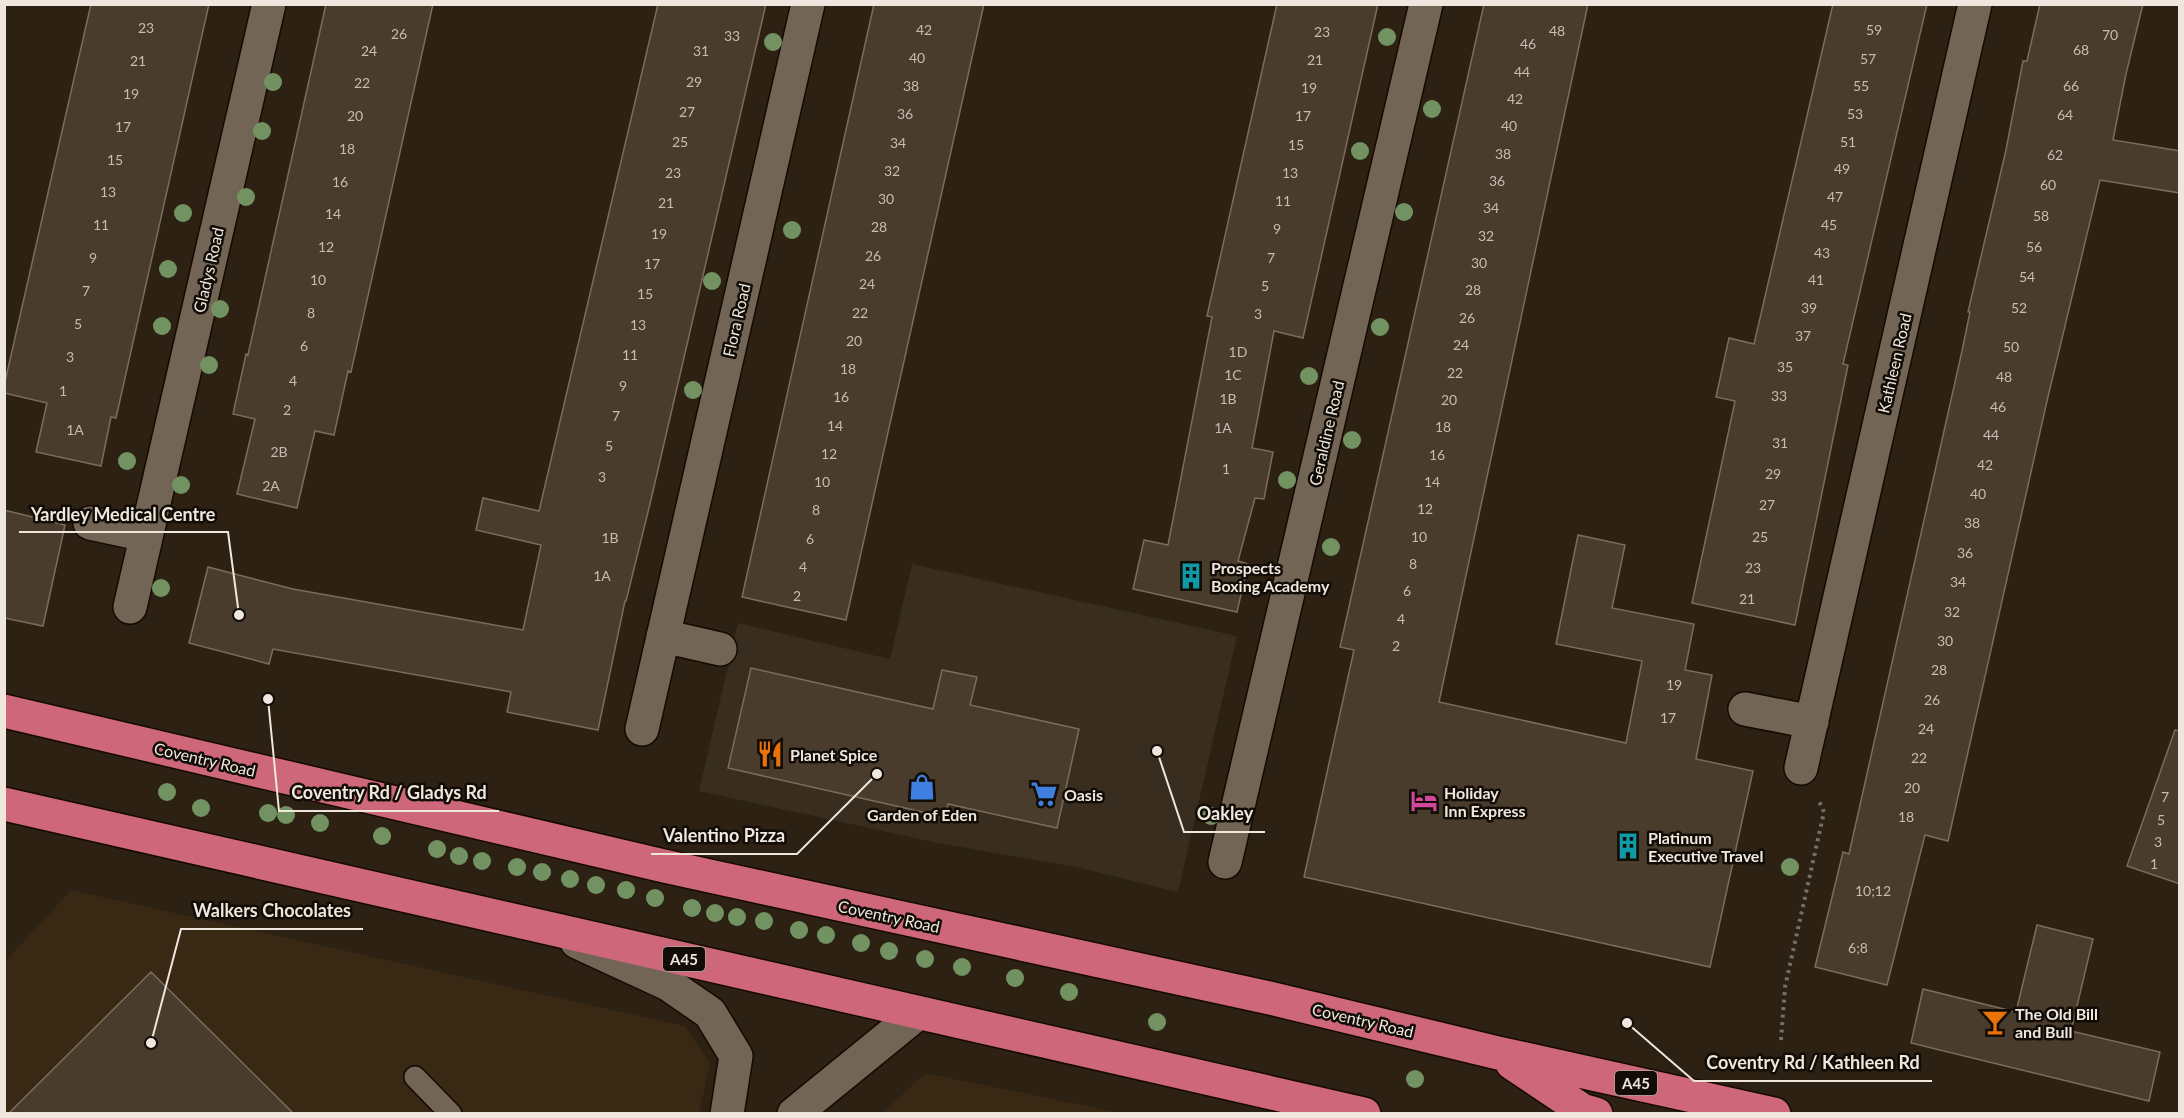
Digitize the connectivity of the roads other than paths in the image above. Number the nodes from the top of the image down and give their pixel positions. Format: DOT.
graph roads {
  1 [pos="269,4"];
  2 [pos="808,4"];
  3 [pos="1426,4"];
  4 [pos="1975,4"];
  5 [pos="90,523"];
  6 [pos="146,535"];
  7 [pos="130,607"];
  8 [pos="663,636"];
  9 [pos="720,649"];
  10 [pos="1745,709"];
  11 [pos="4,711"];
  12 [pos="1812,722"];
  13 [pos="642,729"];
  14 [pos="1801,768"];
  15 [pos="4,804"];
  16 [pos="1225,862"];
  17 [pos="544,927"];
  18 [pos="918,1013"];
  19 [pos="1498,1053"];
  20 [pos="415,1077"];
  21 [pos="451,1113"];
  22 [pos="727,1113"];
  23 [pos="794,1113"];
  24 [pos="1364,1113"];
  25 [pos="1596,1113"];
  26 [pos="1774,1113"];
  1 -- 6 [label="street, Gladys Road"];
  2 -- 8 [label="street, Flora Road"];
  3 -- 16 [label="street, Geraldine Road"];
  4 -- 12 [label="street, Kathleen Road"];
  5 -- 6 [label="street"];
  6 -- 7 [label="street, Gladys Road"];
  8 -- 9 [label="street"];
  8 -- 13 [label="street, Flora Road"];
  10 -- 12 [label="street"];
  11 -- 19 [label="highway, Coventry Road / A45"];
  12 -- 14 [label="street, Kathleen Road"];
  15 -- 17 [label="highway, A45"];
  17 -- 18 [label="highway, A45"];
  17 -- 22 [label="street"];
  18 -- 23 [label="street"];
  18 -- 24 [label="highway, A45"];
  19 -- 25 [label="highway"];
  19 -- 26 [label="highway, Coventry Road / A45"];
  20 -- 21 [label="lane"];
}
